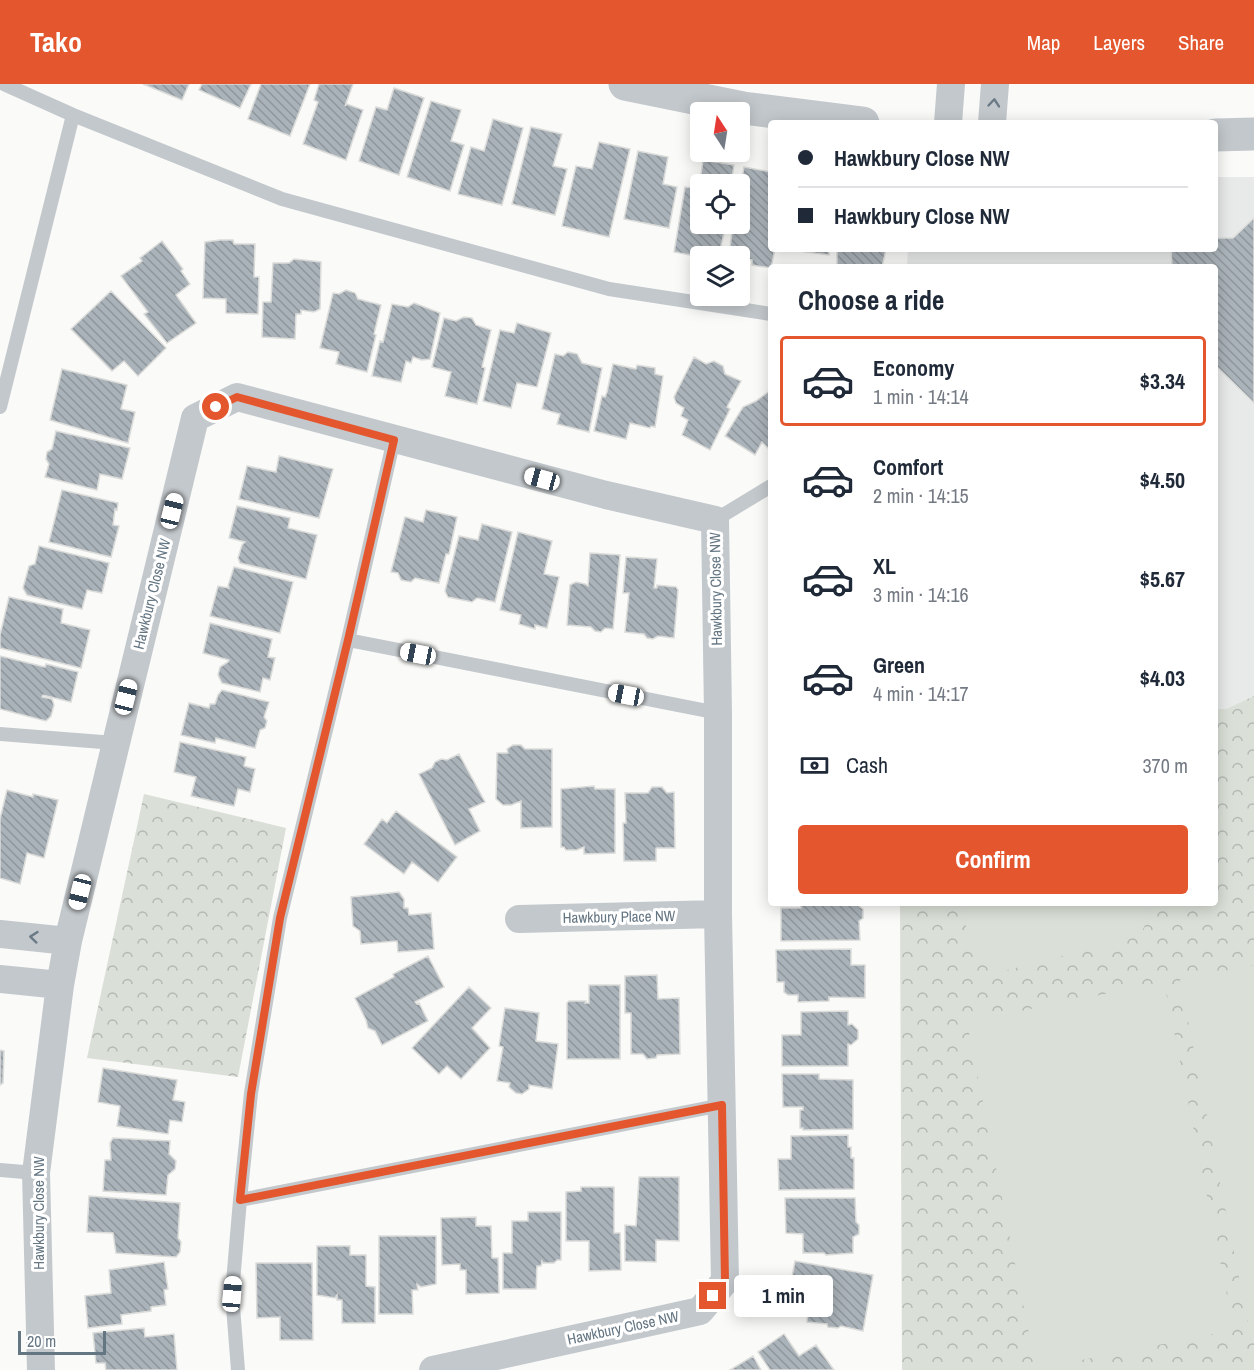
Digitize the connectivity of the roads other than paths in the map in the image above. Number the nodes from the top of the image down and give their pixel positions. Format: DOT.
graph roads {
  1 [pos="4,84"];
  2 [pos="625,84"];
  3 [pos="951,84"];
  4 [pos="995,84"];
  5 [pos="73,115"];
  6 [pos="839,120"];
  7 [pos="948,120"];
  8 [pos="992,120"];
  9 [pos="1254,134"];
  10 [pos="1218,135"];
  11 [pos="768,314"];
  12 [pos="0,407"];
  13 [pos="394,440"];
  14 [pos="768,488"];
  15 [pos="715,520"];
  16 [pos="348,640"];
  17 [pos="718,713"];
  18 [pos="0,734"];
  19 [pos="115,743"];
  20 [pos="718,915"];
  21 [pos="519,920"];
  22 [pos="0,934"];
  23 [pos="68,941"];
  24 [pos="0,978"];
  25 [pos="60,985"];
  26 [pos="722,1105"];
  27 [pos="0,1170"];
  28 [pos="36,1173"];
  29 [pos="240,1200"];
  30 [pos="41,1370"];
  31 [pos="238,1370"];
  32 [pos="433,1370"];
  1 -- 5 [label="lane"];
  2 -- 6 [label="street"];
  3 -- 7 [label="street"];
  8 -- 4 [label="street, one-way"];
  5 -- 11 [label="lane"];
  5 -- 12 [label="lane"];
  9 -- 10 [label="street"];
  13 -- 15 [label="street, Hawkbury Close NW"];
  13 -- 16 [label="lane"];
  13 -- 19 [label="street, Hawkbury Close NW"];
  14 -- 15 [label="lane"];
  15 -- 17 [label="street, Hawkbury Close NW"];
  16 -- 17 [label="lane"];
  16 -- 29 [label="lane"];
  17 -- 20 [label="street, Hawkbury Close NW"];
  18 -- 19 [label="lane"];
  19 -- 23 [label="street, Hawkbury Close NW"];
  20 -- 21 [label="street, Hawkbury Place NW"];
  20 -- 26 [label="street, Hawkbury Close NW"];
  23 -- 22 [label="street, one-way"];
  23 -- 25 [label="street, Hawkbury Close NW"];
  24 -- 25 [label="street"];
  25 -- 28 [label="street, Hawkbury Close NW"];
  26 -- 29 [label="lane"];
  26 -- 32 [label="street, Hawkbury Close NW"];
  27 -- 28 [label="lane"];
  28 -- 30 [label="street, Hawkbury Close NW"];
  29 -- 31 [label="lane"];
}
